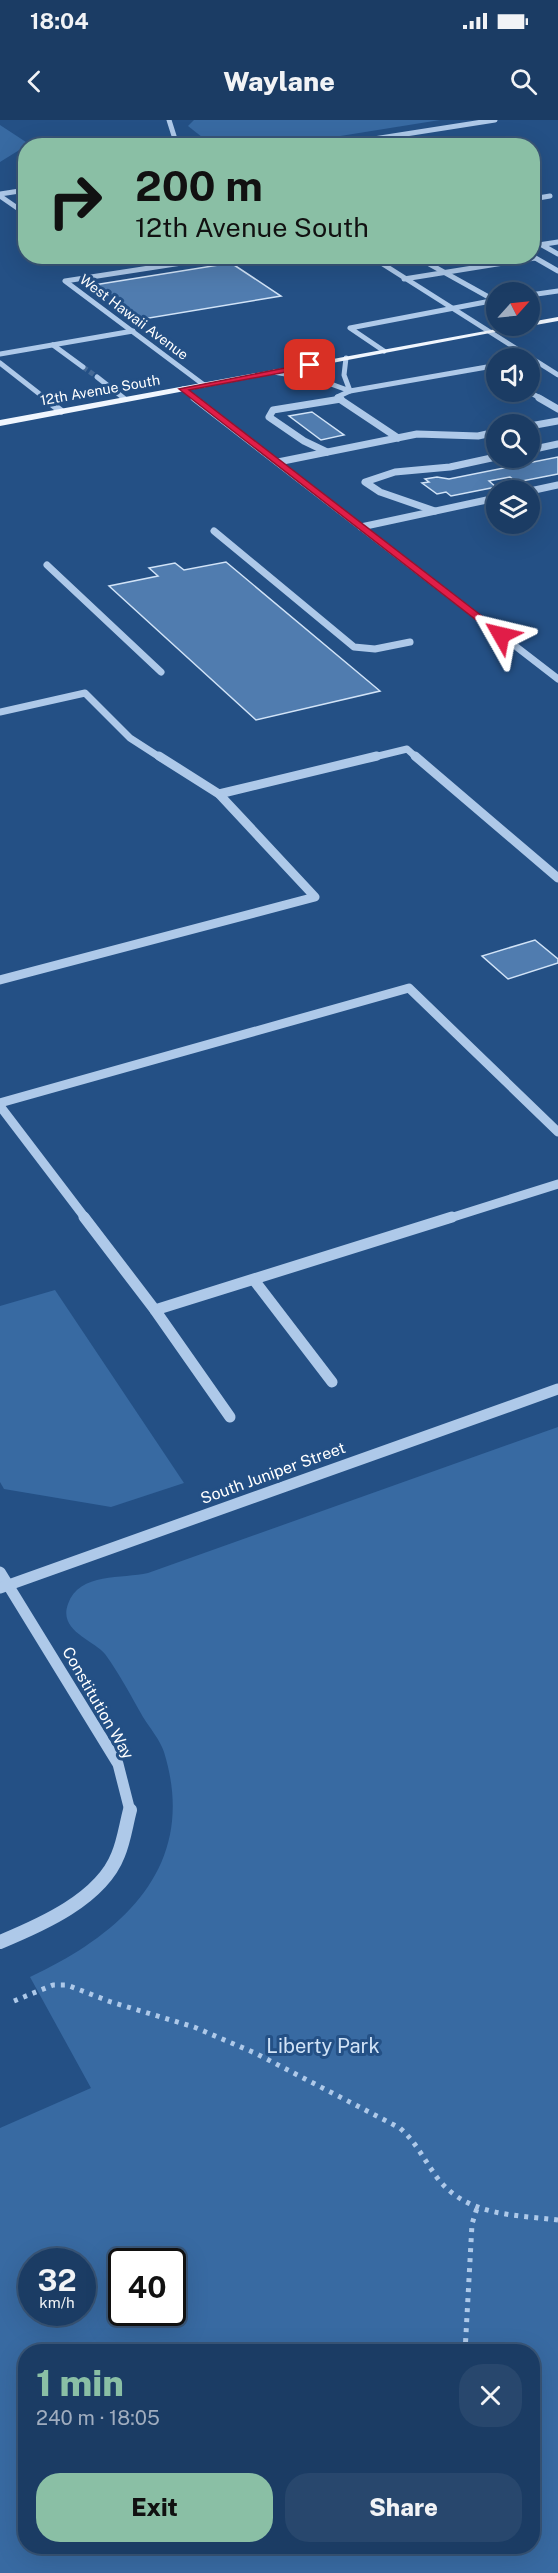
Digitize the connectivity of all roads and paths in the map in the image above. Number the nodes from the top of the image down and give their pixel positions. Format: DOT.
graph roads {
  1 [pos="169,120"];
  2 [pos="495,120"];
  3 [pos="175,138"];
  4 [pos="380,138"];
  5 [pos="18,192"];
  6 [pos="0,195"];
  7 [pos="550,196"];
  8 [pos="540,198"];
  9 [pos="18,208"];
  10 [pos="558,242"];
  11 [pos="542,245"];
  12 [pos="558,254"];
  13 [pos="540,260"];
  14 [pos="175,264"];
  15 [pos="382,264"];
  16 [pos="429,264"];
  17 [pos="495,264"];
  18 [pos="558,271"];
  19 [pos="445,273"];
  20 [pos="404,279"];
  21 [pos="558,291"];
  22 [pos="540,294"];
  23 [pos="486,295"];
  24 [pos="486,302"];
  25 [pos="451,309"];
  26 [pos="558,319"];
  27 [pos="540,322"];
  28 [pos="132,331"];
  29 [pos="486,331"];
  30 [pos="486,332"];
  31 [pos="494,336"];
  32 [pos="53,345"];
  33 [pos="384,351"];
  34 [pos="0,354"];
  35 [pos="346,358"];
  36 [pos="0,363"];
  37 [pos="83,367"];
  38 [pos="486,367"];
  39 [pos="274,372"];
  40 [pos="558,375"];
  41 [pos="97,377"];
  42 [pos="204,385"];
  43 [pos="183,389"];
  44 [pos="350,391"];
  45 [pos="540,398"];
  46 [pos="125,399"];
  47 [pos="341,399"];
  48 [pos="558,409"];
  49 [pos="61,411"];
  50 [pos="558,421"];
  51 [pos="0,423"];
  52 [pos="540,424"];
  53 [pos="486,434"];
  54 [pos="399,438"];
  55 [pos="558,444"];
  56 [pos="540,448"];
  57 [pos="327,452"];
  58 [pos="486,459"];
  59 [pos="278,462"];
  60 [pos="558,485"];
  61 [pos="540,489"];
  62 [pos="486,500"];
  63 [pos="435,512"];
  64 [pos="361,527"];
  65 [pos="214,531"];
  66 [pos="47,565"];
  67 [pos="410,642"];
  68 [pos="161,672"];
  69 [pos="558,679"];
  70 [pos="0,712"];
  71 [pos="219,794"];
  72 [pos="558,878"];
  73 [pos="0,980"];
  74 [pos="0,1105"];
  75 [pos="558,1132"];
  76 [pos="558,1184"];
  77 [pos="254,1280"];
  78 [pos="155,1310"];
  79 [pos="332,1382"];
  80 [pos="558,1389"];
  81 [pos="230,1417"];
  82 [pos="0,1572"];
  83 [pos="4,1587"];
  84 [pos="0,1942"];
  85 [pos="14,2001"];
  86 [pos="477,2208"];
  87 [pos="558,2220"];
  88 [pos="465,2344"];
  1 -- 3 [label="street"];
  2 -- 4 [label="street"];
  5 -- 6 [label="street"];
  6 -- 9 [label="street"];
  7 -- 8 [label="street"];
  10 -- 11 [label="street"];
  11 -- 12 [label="street"];
  13 -- 18 [label="street"];
  14 -- 28 [label="street, West Hawaii Avenue"];
  15 -- 20 [label="street"];
  16 -- 19 [label="street"];
  17 -- 19 [label="street"];
  19 -- 20 [label="street"];
  19 -- 23 [label="street"];
  20 -- 25 [label="street"];
  21 -- 22 [label="street"];
  24 -- 25 [label="street"];
  25 -- 29 [label="street"];
  25 -- 33 [label="street"];
  26 -- 27 [label="main road"];
  28 -- 32 [label="street"];
  28 -- 42 [label="street, West Hawaii Avenue"];
  30 -- 33 [label="main road, 12th Avenue South"];
  31 -- 40 [label="street"];
  32 -- 34 [label="street"];
  32 -- 37 [label="street"];
  33 -- 35 [label="main road, 12th Avenue South"];
  35 -- 39 [label="main road, 12th Avenue South"];
  35 -- 44 [label="street"];
  36 -- 49 [label="street"];
  38 -- 44 [label="street"];
  39 -- 42 [label="main road, 12th Avenue South"];
  39 -- 44 [label="street"];
  41 -- 46 [label="street"];
  42 -- 43 [label="main road, 12th Avenue South"];
  43 -- 46 [label="main road, 12th Avenue South"];
  43 -- 59 [label="street"];
  44 -- 47 [label="street"];
  45 -- 48 [label="street"];
  46 -- 49 [label="main road, 12th Avenue South"];
  47 -- 54 [label="street"];
  47 -- 57 [label="street"];
  49 -- 51 [label="main road, 12th Avenue South"];
  50 -- 52 [label="street"];
  53 -- 54 [label="street"];
  54 -- 57 [label="street"];
  55 -- 56 [label="street"];
  57 -- 59 [label="street"];
  58 -- 63 [label="street"];
  59 -- 64 [label="street"];
  60 -- 61 [label="street"];
  62 -- 63 [label="street"];
  63 -- 64 [label="street"];
  64 -- 69 [label="street"];
  65 -- 67 [label="street"];
  66 -- 68 [label="street"];
  70 -- 71 [label="street"];
  71 -- 72 [label="street"];
  71 -- 73 [label="street"];
  74 -- 75 [label="street"];
  74 -- 78 [label="street"];
  76 -- 77 [label="street"];
  77 -- 78 [label="street"];
  77 -- 79 [label="street"];
  78 -- 81 [label="street"];
  80 -- 83 [label="street, South Juniper Street"];
  82 -- 83 [label="street, Constitution Way"];
  83 -- 84 [label="street, Constitution Way"];
  85 -- 86 [label="path"];
  86 -- 87 [label="path"];
  86 -- 88 [label="path"];
}
